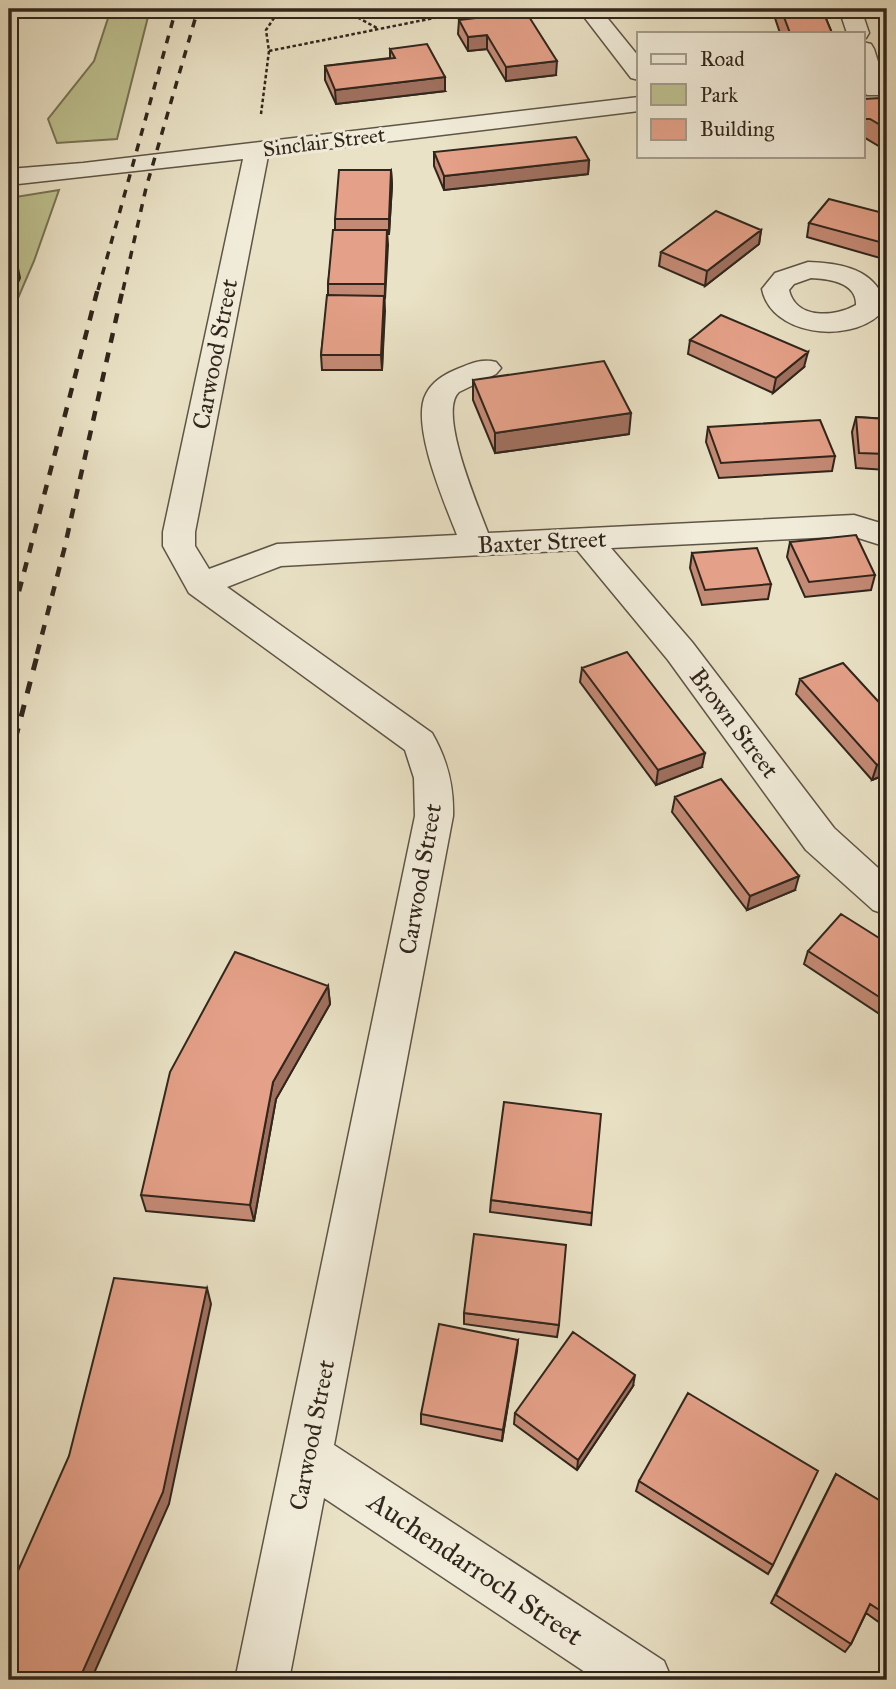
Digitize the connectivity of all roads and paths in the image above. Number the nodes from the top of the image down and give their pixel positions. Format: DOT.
graph roads {
  1 [pos="280,9"];
  2 [pos="342,9"];
  3 [pos="462,9"];
  4 [pos="589,9"];
  5 [pos="850,9"];
  6 [pos="377,29"];
  7 [pos="858,32"];
  8 [pos="269,51"];
  9 [pos="864,52"];
  10 [pos="637,70"];
  11 [pos="875,90"];
  12 [pos="637,104"];
  13 [pos="257,150"];
  14 [pos="9,177"];
  15 [pos="861,316"];
  16 [pos="887,328"];
  17 [pos="486,368"];
  18 [pos="887,537"];
  19 [pos="586,540"];
  20 [pos="477,546"];
  21 [pos="201,585"];
  22 [pos="887,899"];
  23 [pos="307,1457"];
  24 [pos="262,1680"];
  25 [pos="645,1680"];
  1 -- 8 [label="path"];
  2 -- 6 [label="path"];
  3 -- 6 [label="path"];
  4 -- 10 [label="street"];
  5 -- 7 [label="street"];
  6 -- 8 [label="path"];
  8 -- 13 [label="path"];
  9 -- 11 [label="street"];
  12 -- 13 [label="street, Sinclair Street"];
  13 -- 14 [label="street, Sinclair Street"];
  13 -- 21 [label="street, Carwood Street"];
  15 -- 16 [label="street"];
  17 -- 20 [label="street"];
  18 -- 19 [label="street, Baxter Street"];
  19 -- 20 [label="street, Baxter Street"];
  19 -- 22 [label="street, Brown Street"];
  20 -- 21 [label="street, Baxter Street"];
  21 -- 23 [label="street, Carwood Street"];
  23 -- 24 [label="street, Carwood Street"];
  23 -- 25 [label="street, Auchendarroch Street"];
}
